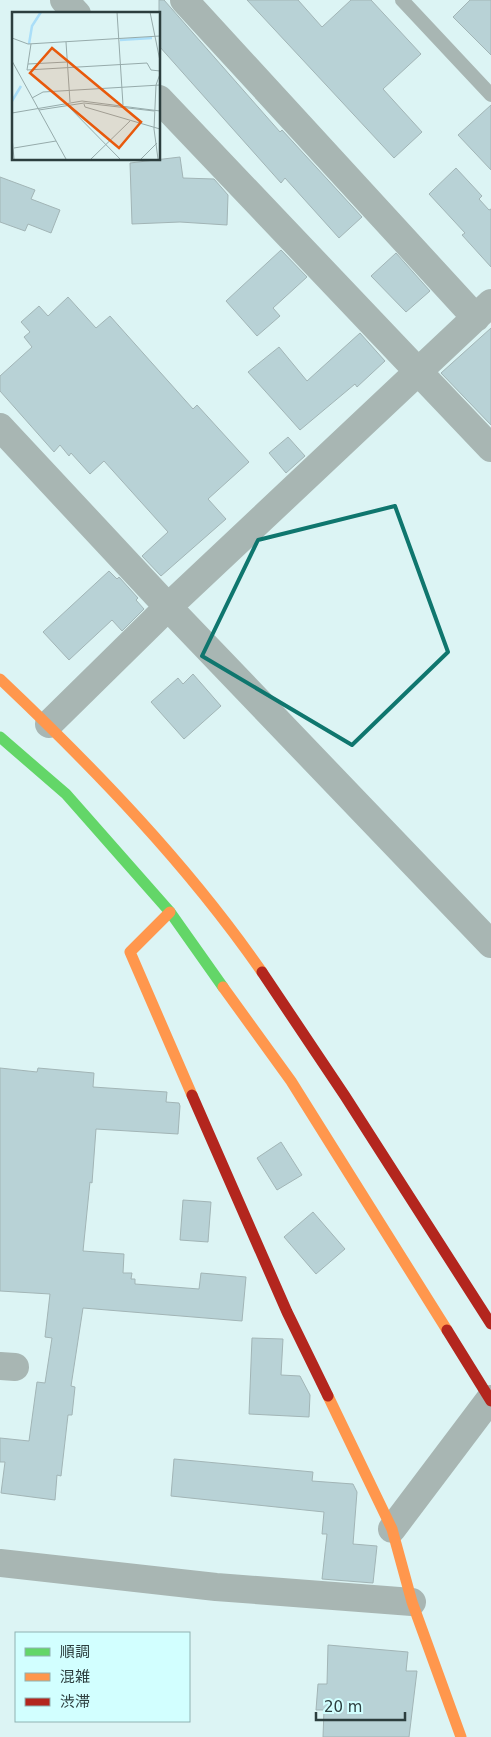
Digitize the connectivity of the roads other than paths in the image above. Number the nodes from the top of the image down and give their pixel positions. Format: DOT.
graph roads {
  1 [pos="64,0"];
  2 [pos="184,0"];
  3 [pos="412,3"];
  4 [pos="75,12"];
  5 [pos="491,95"];
  6 [pos="160,100"];
  7 [pos="484,310"];
  8 [pos="419,372"];
  9 [pos="0,427"];
  10 [pos="491,448"];
  11 [pos="168,607"];
  12 [pos="0,679"];
  13 [pos="49,724"];
  14 [pos="0,737"];
  15 [pos="170,912"];
  16 [pos="491,944"];
  17 [pos="491,1324"];
  18 [pos="490,1400"];
  19 [pos="392,1529"];
  20 [pos="0,1563"];
  21 [pos="412,1602"];
  22 [pos="461,1737"];
  1 -- 4 [label="street"];
  2 -- 7 [label="street"];
  3 -- 5 [label="lane"];
  6 -- 8 [label="street"];
  7 -- 8 [label="street"];
  8 -- 10 [label="street"];
  8 -- 11 [label="street"];
  9 -- 11 [label="street"];
  11 -- 13 [label="street"];
  11 -- 16 [label="street"];
  12 -- 13 [label="street"];
  13 -- 17 [label="street"];
  14 -- 15 [label="street"];
  15 -- 18 [label="street"];
  15 -- 19 [label="street"];
  18 -- 19 [label="street"];
  19 -- 21 [label="street"];
  20 -- 21 [label="street"];
  21 -- 22 [label="street"];
}
